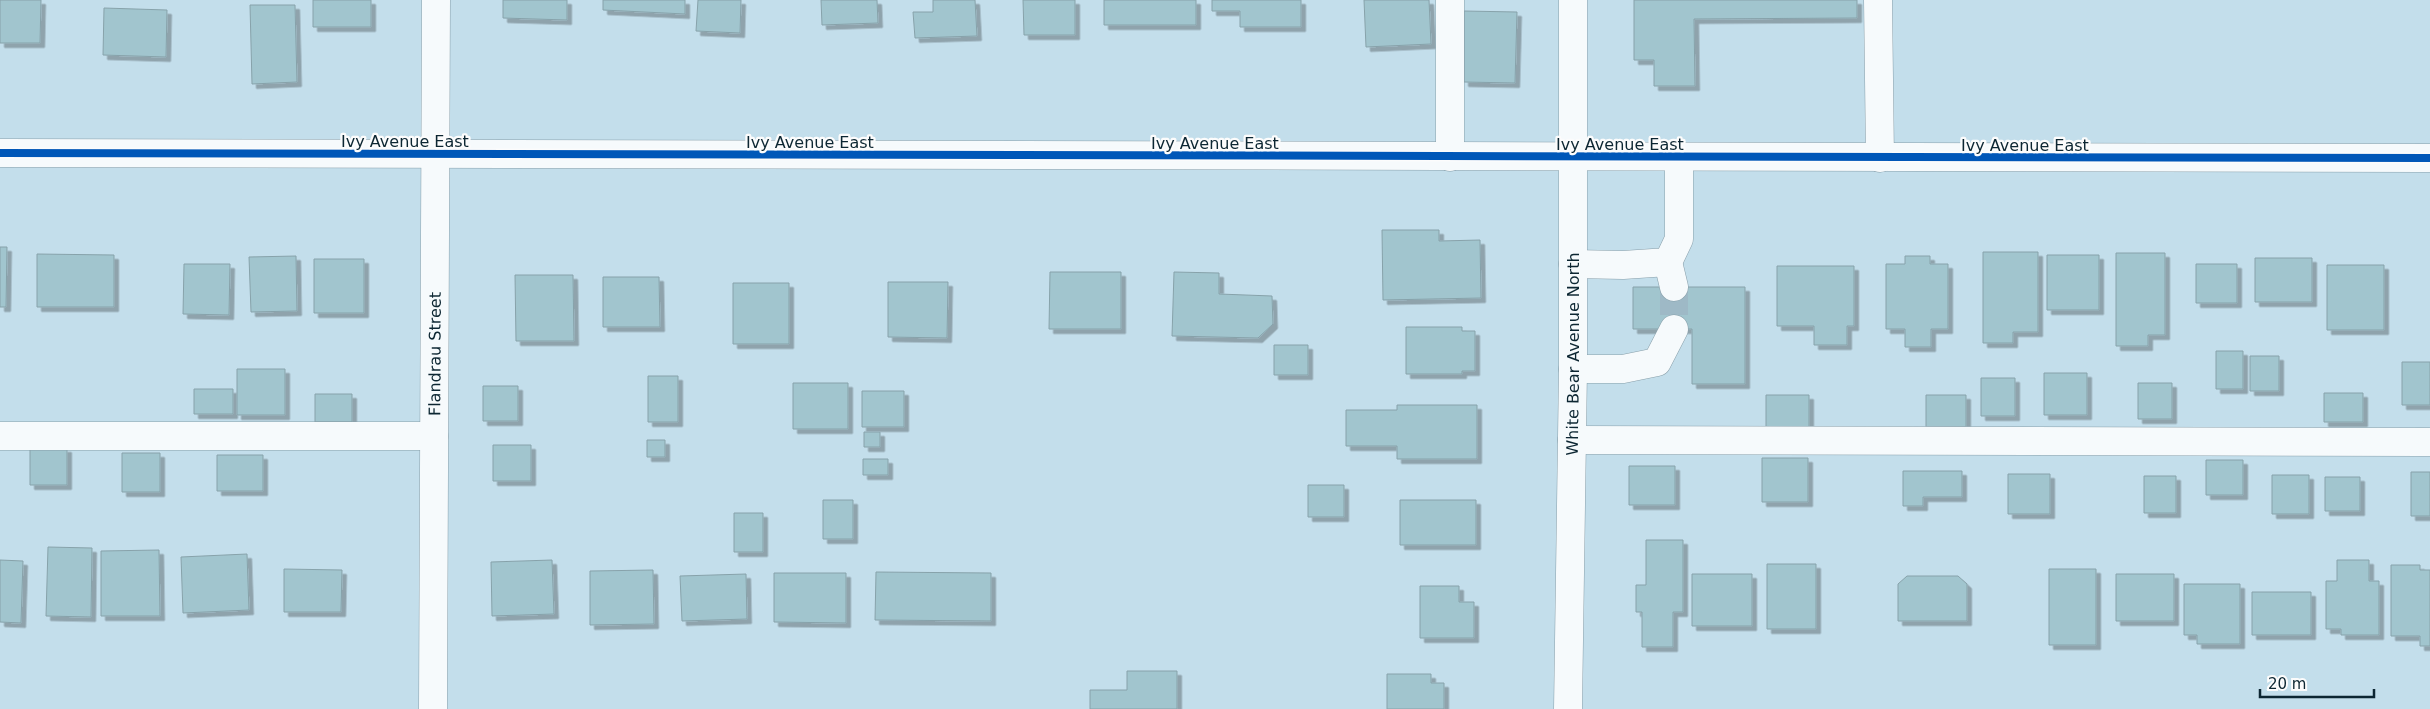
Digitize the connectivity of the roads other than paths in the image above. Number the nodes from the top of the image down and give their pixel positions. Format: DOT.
graph roads {
  1 [pos="436,0"];
  2 [pos="1450,0"];
  3 [pos="1573,0"];
  4 [pos="1878,0"];
  5 [pos="0,153"];
  6 [pos="436,155"];
  7 [pos="1450,157"];
  8 [pos="1572,157"];
  9 [pos="1679,158"];
  10 [pos="1880,158"];
  11 [pos="2430,158"];
  12 [pos="1573,264"];
  13 [pos="1674,329"];
  14 [pos="1573,369"];
  15 [pos="0,436"];
  16 [pos="434,436"];
  17 [pos="1572,440"];
  18 [pos="2430,442"];
  19 [pos="433,709"];
  20 [pos="1568,709"];
  1 -- 6 [label="street, Flandrau Street"];
  2 -- 7 [label="street"];
  3 -- 8 [label="street, White Bear Avenue North"];
  4 -- 10 [label="street"];
  5 -- 6 [label="street, Ivy Avenue East"];
  6 -- 7 [label="street, Ivy Avenue East"];
  6 -- 16 [label="street, Flandrau Street"];
  7 -- 8 [label="street, Ivy Avenue East"];
  8 -- 9 [label="street, Ivy Avenue East"];
  8 -- 12 [label="street, White Bear Avenue North"];
  9 -- 10 [label="street, Ivy Avenue East"];
  9 -- 12 [label="street"];
  10 -- 11 [label="street, Ivy Avenue East"];
  12 -- 14 [label="street, White Bear Avenue North"];
  13 -- 14 [label="street"];
  14 -- 17 [label="street, White Bear Avenue North"];
  15 -- 16 [label="street"];
  16 -- 19 [label="street, Flandrau Street"];
  17 -- 18 [label="street"];
  17 -- 20 [label="street, White Bear Avenue North"];
}
